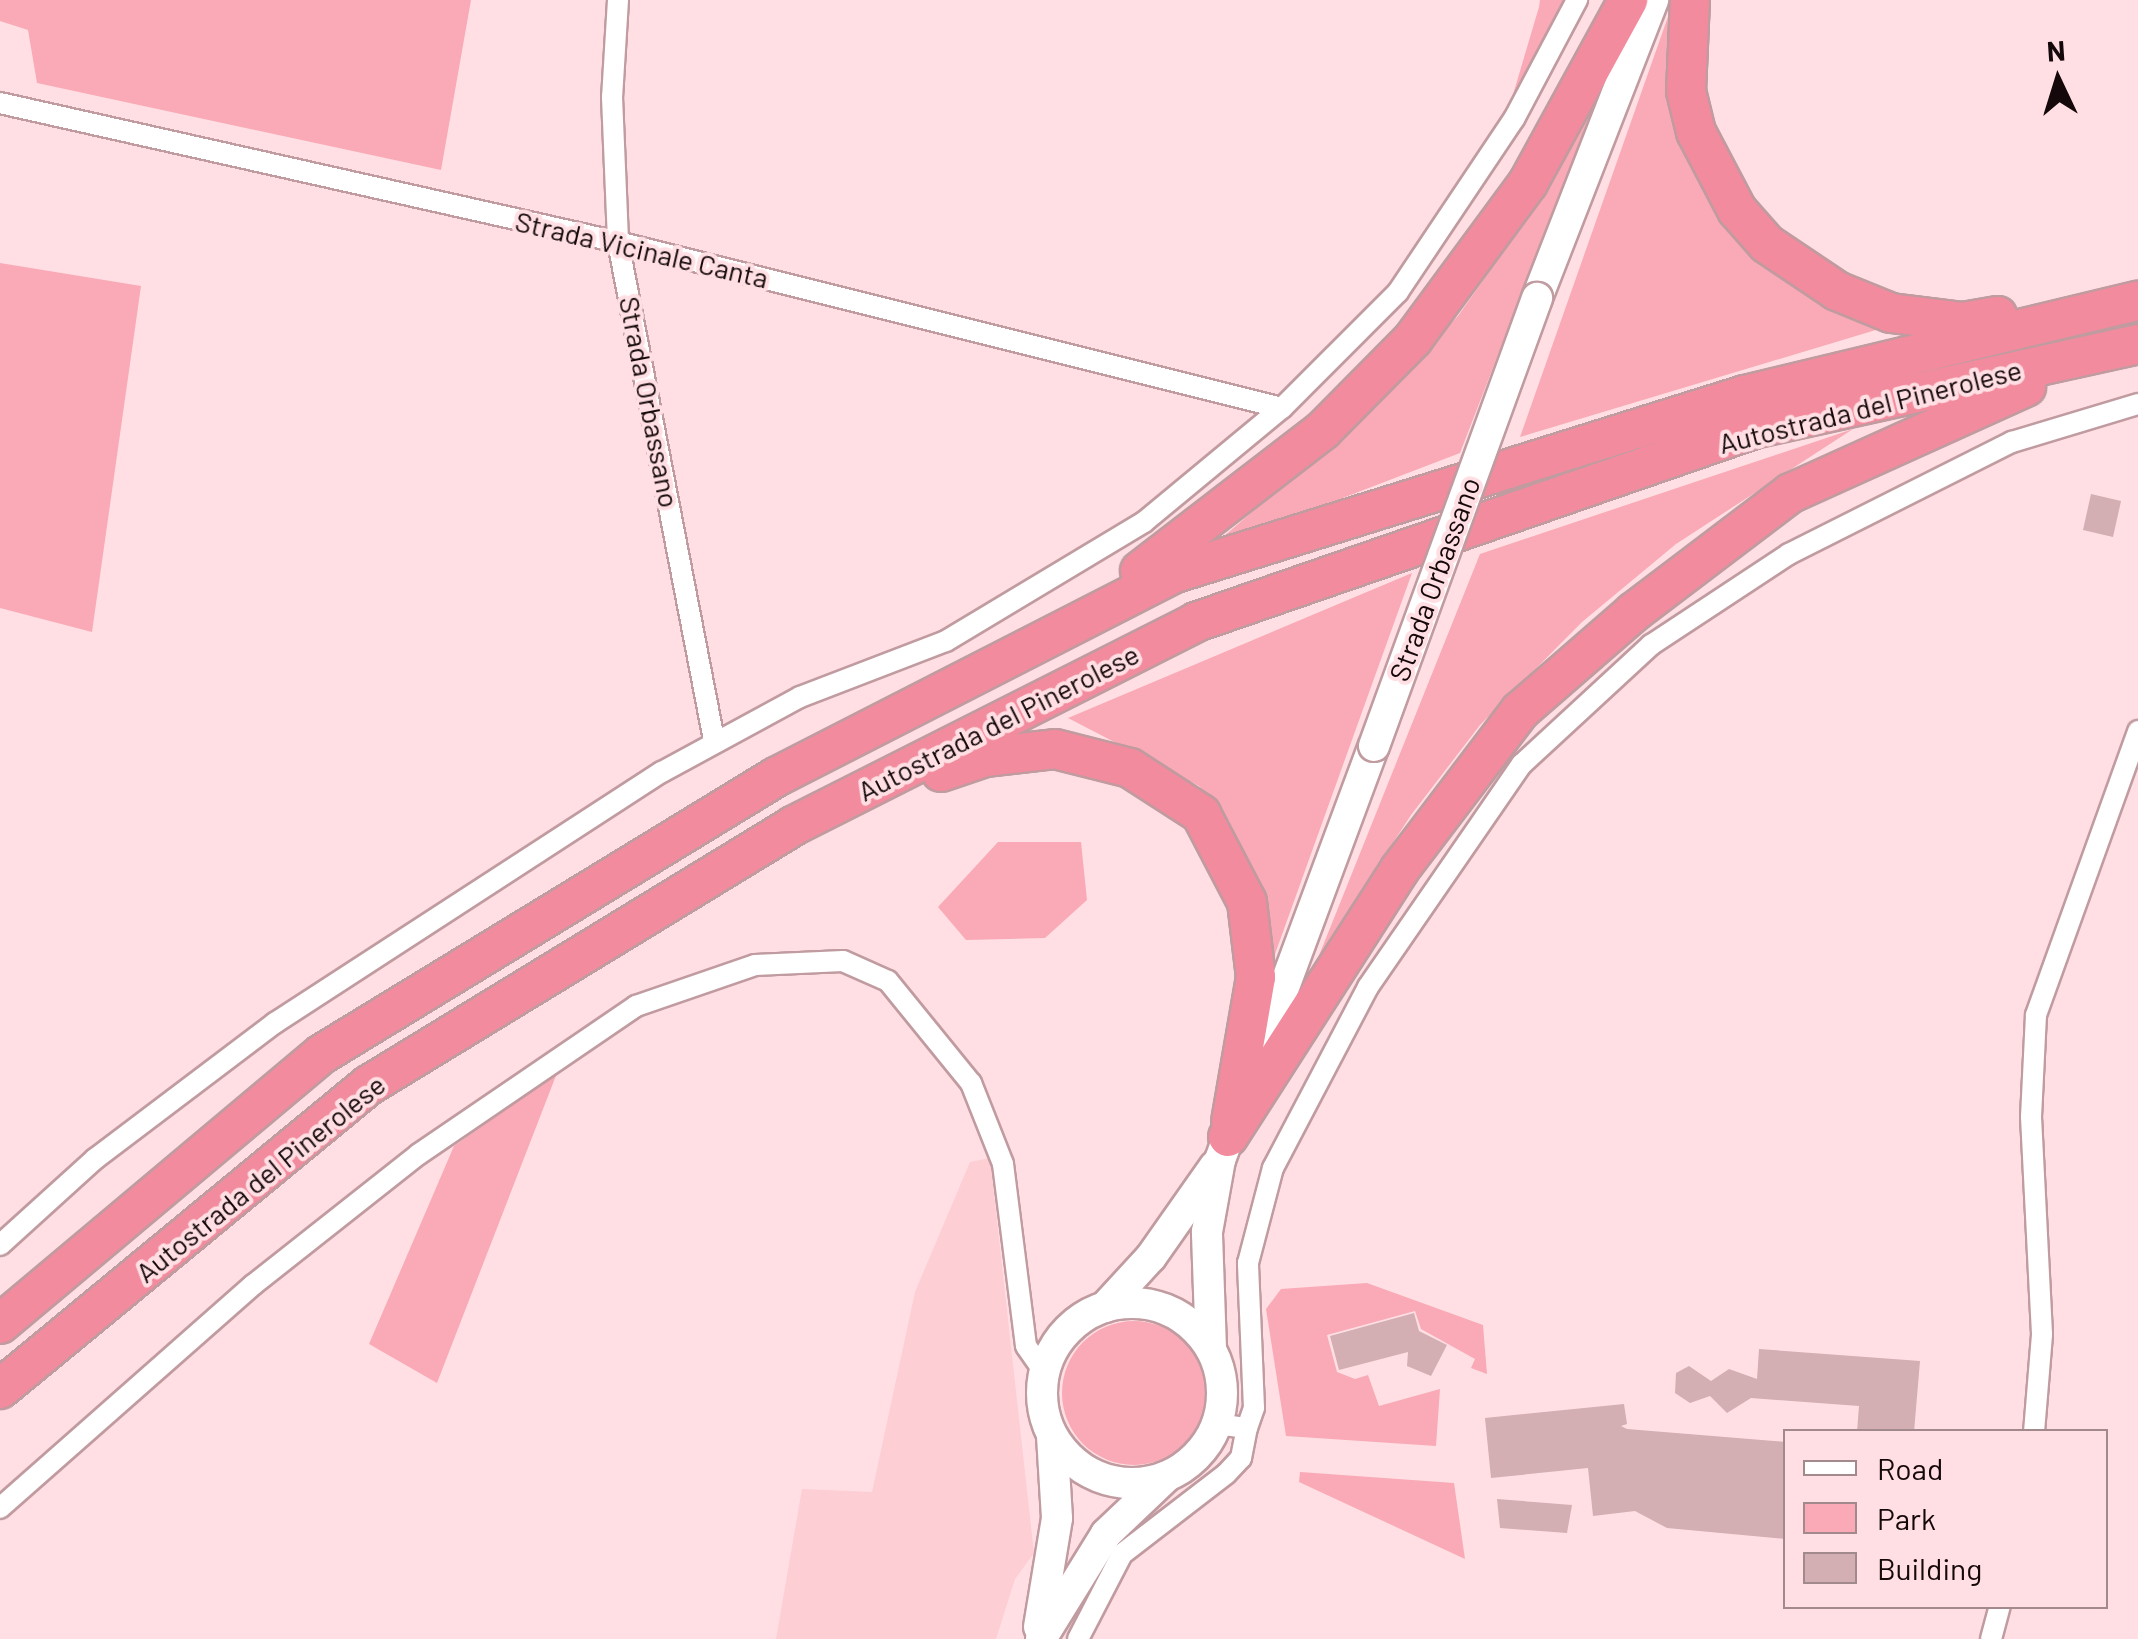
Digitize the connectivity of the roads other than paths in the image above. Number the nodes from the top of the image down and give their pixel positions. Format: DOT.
graph roads {
  1 [pos="618,0"];
  2 [pos="1577,0"];
  3 [pos="1628,0"];
  4 [pos="1653,0"];
  5 [pos="1690,0"];
  6 [pos="0,103"];
  7 [pos="618,242"];
  8 [pos="2138,297"];
  9 [pos="2138,344"];
  10 [pos="2138,353"];
  11 [pos="2138,404"];
  12 [pos="1282,408"];
  13 [pos="2138,731"];
  14 [pos="714,740"];
  15 [pos="776,777"];
  16 [pos="793,826"];
  17 [pos="1224,1148"];
  18 [pos="0,1245"];
  19 [pos="1105,1307"];
  20 [pos="0,1324"];
  21 [pos="1211,1349"];
  22 [pos="1044,1372"];
  23 [pos="0,1389"];
  24 [pos="1217,1424"];
  25 [pos="1247,1428"];
  26 [pos="2034,1429"];
  27 [pos="1052,1436"];
  28 [pos="1166,1477"];
  29 [pos="0,1508"];
  30 [pos="1999,1609"];
  31 [pos="1039,1639"];
  32 [pos="1078,1639"];
  33 [pos="1991,1639"];
  1 -- 7 [label="street, Strada Orbassano"];
  2 -- 12 [label="street"];
  3 -- 15 [label="highway"];
  4 -- 17 [label="main road, Strada Orbassano, bridge"];
  5 -- 8 [label="highway"];
  6 -- 7 [label="street, Strada Vicinale Canta"];
  7 -- 12 [label="street, Strada Vicinale Canta"];
  7 -- 14 [label="street, Strada Orbassano"];
  8 -- 15 [label="highway, Autostrada del Pinerolese"];
  9 -- 16 [label="highway, Autostrada del Pinerolese"];
  10 -- 17 [label="highway"];
  11 -- 25 [label="street"];
  12 -- 14 [label="street"];
  13 -- 26 [label="street"];
  14 -- 18 [label="street"];
  15 -- 20 [label="highway, Autostrada del Pinerolese"];
  16 -- 17 [label="highway"];
  16 -- 23 [label="highway, Autostrada del Pinerolese"];
  17 -- 19 [label="main road, Strada Orbassano"];
  17 -- 21 [label="main road, Strada Orbassano"];
  19 -- 21 [label="main road"];
  19 -- 22 [label="main road, Strada Orbassano"];
  21 -- 24 [label="main road, Strada Orbassano"];
  22 -- 27 [label="main road"];
  22 -- 29 [label="street"];
  24 -- 25 [label="street"];
  24 -- 28 [label="main road"];
  25 -- 32 [label="street"];
  27 -- 28 [label="main road"];
  27 -- 31 [label="main road"];
  28 -- 31 [label="main road"];
  30 -- 33 [label="street"];
}
